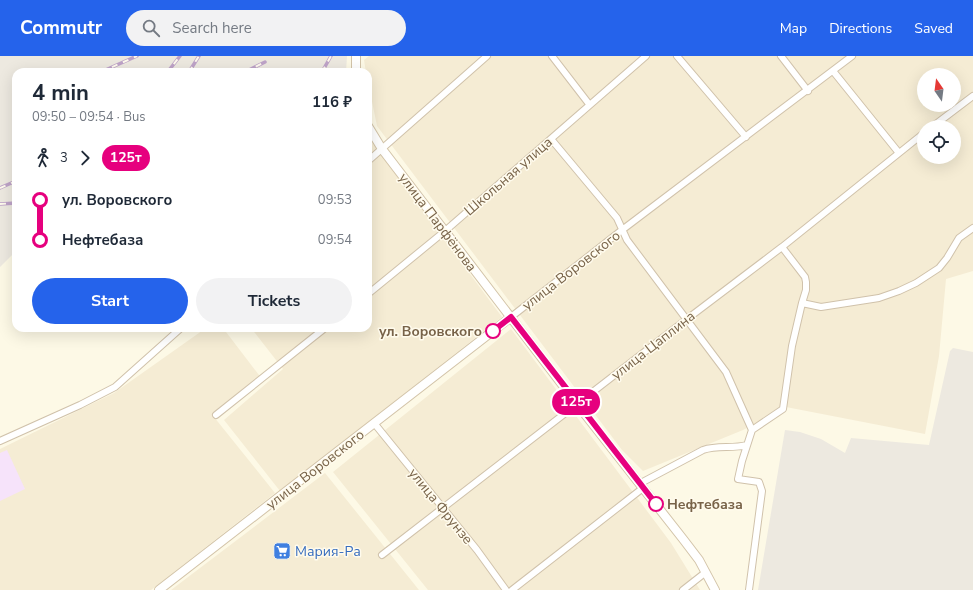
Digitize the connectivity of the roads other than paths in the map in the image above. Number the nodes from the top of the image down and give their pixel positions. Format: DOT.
graph roads {
  1 [pos="356,56"];
  2 [pos="487,56"];
  3 [pos="552,56"];
  4 [pos="646,56"];
  5 [pos="677,56"];
  6 [pos="781,56"];
  7 [pos="852,56"];
  8 [pos="356,68"];
  9 [pos="833,71"];
  10 [pos="808,91"];
  11 [pos="973,96"];
  12 [pos="589,104"];
  13 [pos="941,120"];
  14 [pos="372,132"];
  15 [pos="746,137"];
  16 [pos="551,139"];
  17 [pos="917,139"];
  18 [pos="382,148"];
  19 [pos="899,153"];
  20 [pos="372,157"];
  21 [pos="973,228"];
  22 [pos="445,230"];
  23 [pos="622,230"];
  24 [pos="782,247"];
  25 [pos="372,291"];
  26 [pos="802,303"];
  27 [pos="511,317"];
  28 [pos="687,319"];
  29 [pos="177,332"];
  30 [pos="320,332"];
  31 [pos="577,404"];
  32 [pos="216,416"];
  33 [pos="374,423"];
  34 [pos="752,430"];
  35 [pos="0,441"];
  36 [pos="747,445"];
  37 [pos="641,486"];
  38 [pos="443,507"];
  39 [pos="382,555"];
  40 [pos="706,572"];
  41 [pos="159,590"];
  42 [pos="506,590"];
  43 [pos="512,590"];
  44 [pos="684,590"];
  45 [pos="716,590"];
  46 [pos="749,590"];
  1 -- 8 [label="main road"];
  2 -- 18 [label="street"];
  3 -- 12 [label="street"];
  4 -- 12 [label="street, Школьная улица"];
  5 -- 15 [label="street"];
  6 -- 10 [label="street"];
  7 -- 9 [label="street, улица Воровского"];
  9 -- 10 [label="street, улица Воровского"];
  9 -- 19 [label="street"];
  10 -- 15 [label="street, улица Воровского"];
  11 -- 13 [label="street"];
  12 -- 16 [label="street, Школьная улица"];
  14 -- 18 [label="main road, улица Парфёнова"];
  15 -- 23 [label="street, улица Воровского"];
  16 -- 22 [label="street, Школьная улица"];
  16 -- 23 [label="street"];
  17 -- 19 [label="street, улица Цаплина"];
  18 -- 20 [label="street"];
  18 -- 22 [label="main road, улица Парфёнова"];
  19 -- 24 [label="street, улица Цаплина"];
  21 -- 26 [label="street"];
  22 -- 25 [label="street, Школьная улица"];
  22 -- 27 [label="main road, улица Парфёнова"];
  23 -- 27 [label="street, улица Воровского"];
  23 -- 28 [label="street"];
  24 -- 26 [label="street"];
  24 -- 28 [label="street, улица Цаплина"];
  26 -- 34 [label="street"];
  27 -- 31 [label="main road, улица Парфёнова"];
  27 -- 33 [label="main road, улица Воровского"];
  28 -- 31 [label="street, улица Цаплина"];
  28 -- 34 [label="street"];
  29 -- 35 [label="street"];
  30 -- 32 [label="street"];
  31 -- 37 [label="main road, улица Парфёнова"];
  31 -- 38 [label="street, улица Цаплина"];
  33 -- 38 [label="street, улица Фрунзе"];
  33 -- 41 [label="main road, улица Воровского"];
  34 -- 36 [label="street"];
  36 -- 37 [label="street"];
  36 -- 46 [label="street"];
  37 -- 40 [label="main road, улица Парфёнова"];
  37 -- 43 [label="street"];
  38 -- 39 [label="street, улица Цаплина"];
  38 -- 42 [label="street, улица Фрунзе"];
  40 -- 44 [label="street"];
  40 -- 45 [label="main road, улица Парфёнова"];
}
